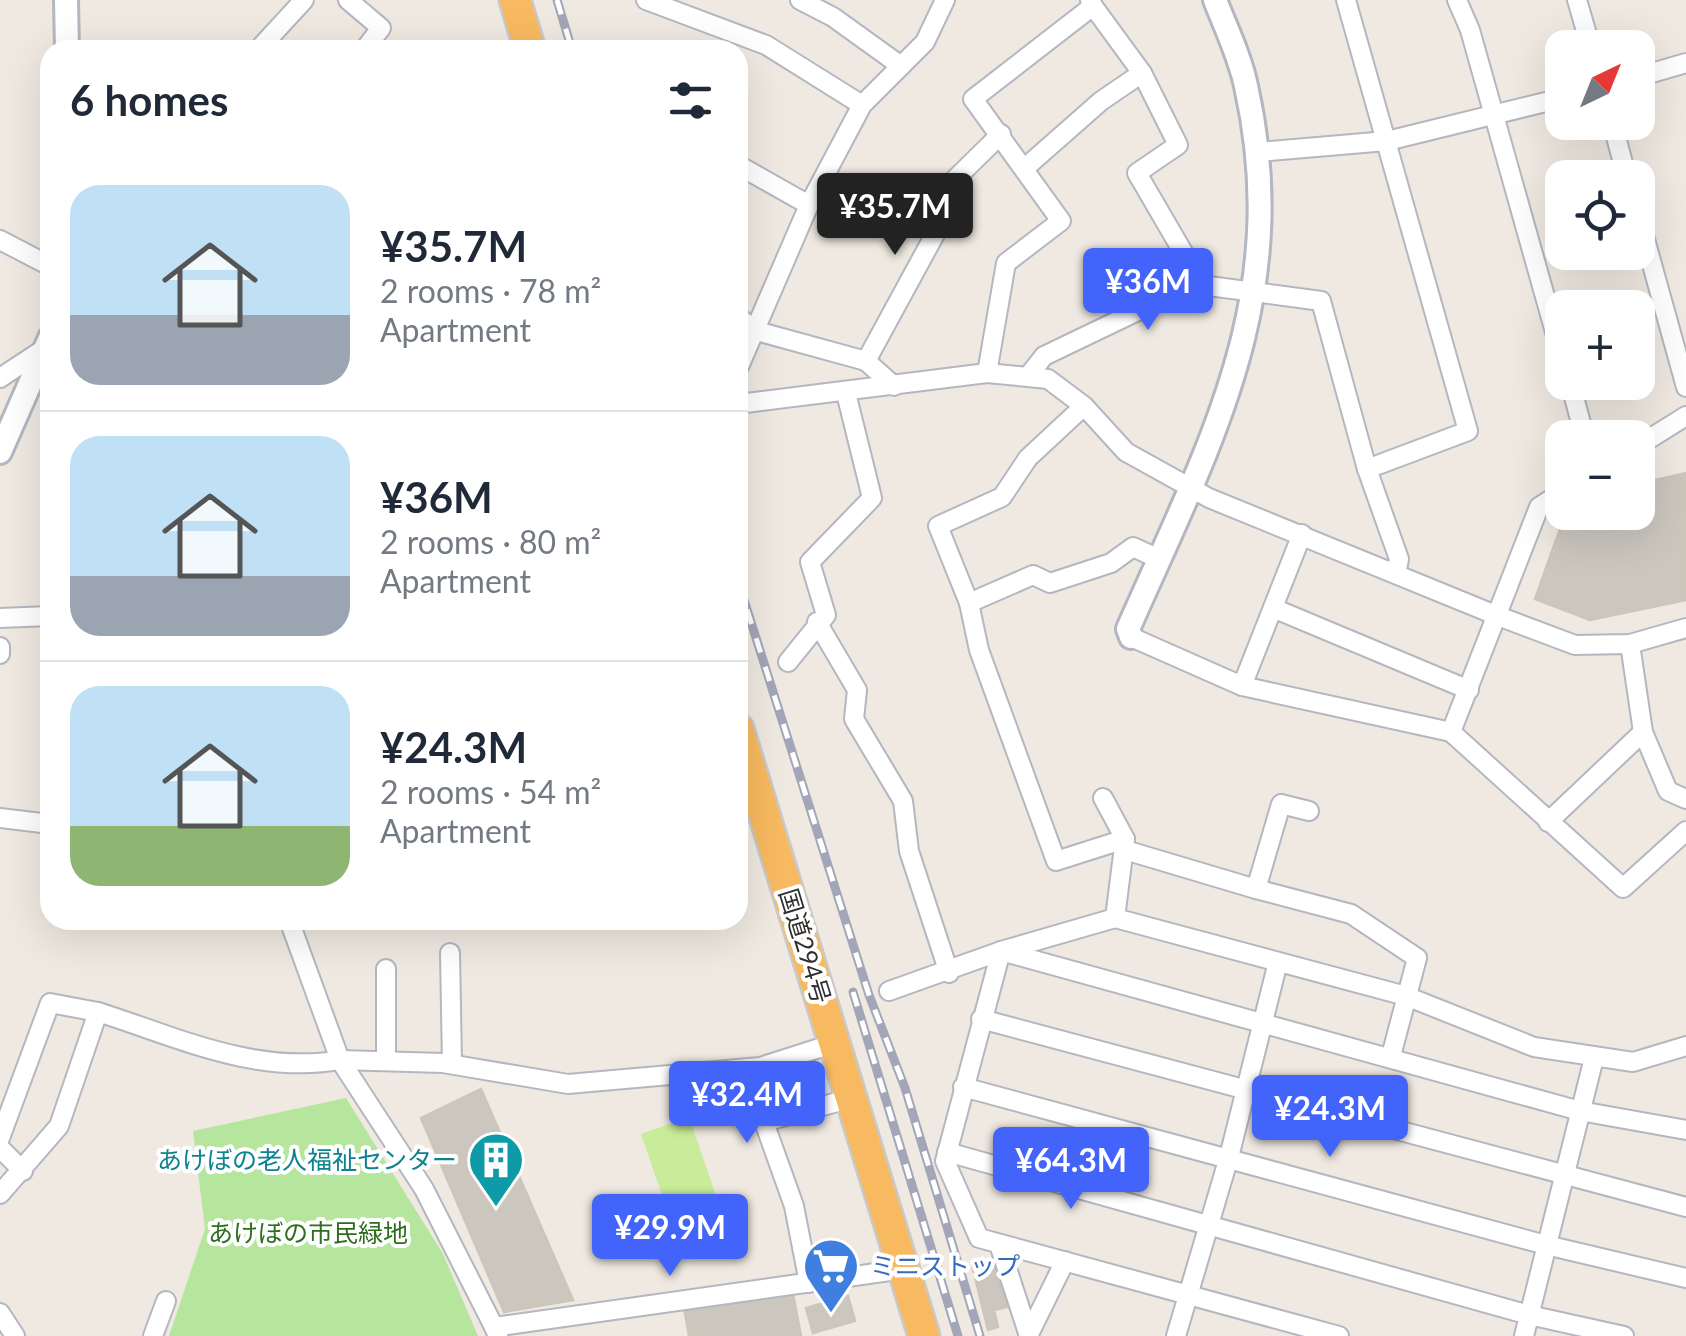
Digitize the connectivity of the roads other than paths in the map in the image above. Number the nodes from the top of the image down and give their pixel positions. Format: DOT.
graph roads {
  1 [pos="66,0"];
  2 [pos="304,0"];
  3 [pos="348,0"];
  4 [pos="514,0"];
  5 [pos="646,0"];
  6 [pos="800,0"];
  7 [pos="844,0"];
  8 [pos="945,0"];
  9 [pos="1216,0"];
  10 [pos="1346,0"];
  11 [pos="1457,0"];
  12 [pos="1578,0"];
  13 [pos="1092,3"];
  14 [pos="833,17"];
  15 [pos="1586,30"];
  16 [pos="66,40"];
  17 [pos="267,40"];
  18 [pos="372,40"];
  19 [pos="527,40"];
  20 [pos="1686,63"];
  21 [pos="901,66"];
  22 [pos="1655,72"];
  23 [pos="1142,73"];
  24 [pos="1545,103"];
  25 [pos="862,105"];
  26 [pos="1494,118"];
  27 [pos="1000,134"];
  28 [pos="1387,141"];
  29 [pos="1258,152"];
  30 [pos="1026,167"];
  31 [pos="748,171"];
  32 [pos="809,205"];
  33 [pos="0,240"];
  34 [pos="40,261"];
  35 [pos="1654,270"];
  36 [pos="1194,284"];
  37 [pos="1256,292"];
  38 [pos="1545,297"];
  39 [pos="748,325"];
  40 [pos="753,330"];
  41 [pos="748,343"];
  42 [pos="40,348"];
  43 [pos="40,360"];
  44 [pos="866,361"];
  45 [pos="987,373"];
  46 [pos="1029,375"];
  47 [pos="0,378"];
  48 [pos="894,386"];
  49 [pos="1686,387"];
  50 [pos="846,393"];
  51 [pos="748,403"];
  52 [pos="1084,406"];
  53 [pos="1686,416"];
  54 [pos="1655,435"];
  55 [pos="0,452"];
  56 [pos="1368,469"];
  57 [pos="1192,488"];
  58 [pos="1545,503"];
  59 [pos="1302,534"];
  60 [pos="1159,559"];
  61 [pos="1396,574"];
  62 [pos="970,603"];
  63 [pos="1272,608"];
  64 [pos="40,616"];
  65 [pos="1498,616"];
  66 [pos="0,618"];
  67 [pos="818,622"];
  68 [pos="1686,628"];
  69 [pos="1131,637"];
  70 [pos="1630,644"];
  71 [pos="788,662"];
  72 [pos="1242,686"];
  73 [pos="1469,690"];
  74 [pos="1451,732"];
  75 [pos="1643,732"];
  76 [pos="748,761"];
  77 [pos="1102,798"];
  78 [pos="1686,799"];
  79 [pos="1309,811"];
  80 [pos="0,818"];
  81 [pos="1548,822"];
  82 [pos="40,823"];
  83 [pos="1686,831"];
  84 [pos="1125,844"];
  85 [pos="1256,889"];
  86 [pos="1115,918"];
  87 [pos="292,930"];
  88 [pos="1001,951"];
  89 [pos="450,953"];
  90 [pos="1278,962"];
  91 [pos="386,969"];
  92 [pos="949,972"];
  93 [pos="890,990"];
  94 [pos="1406,996"];
  95 [pos="98,1012"];
  96 [pos="981,1019"];
  97 [pos="1264,1023"];
  98 [pos="835,1043"];
  99 [pos="1686,1046"];
  100 [pos="1392,1056"];
  101 [pos="386,1058"];
  102 [pos="1594,1058"];
  103 [pos="340,1060"];
  104 [pos="452,1064"];
  105 [pos="963,1086"];
  106 [pos="1245,1090"];
  107 [pos="852,1098"];
  108 [pos="1580,1111"];
  109 [pos="1686,1115"];
  110 [pos="1656,1123"];
  111 [pos="1686,1130"];
  112 [pos="0,1138"];
  113 [pos="0,1148"];
  114 [pos="947,1152"];
  115 [pos="1229,1157"];
  116 [pos="22,1171"];
  117 [pos="1562,1176"];
  118 [pos="0,1194"];
  119 [pos="1686,1207"];
  120 [pos="1207,1226"];
  121 [pos="999,1244"];
  122 [pos="1546,1245"];
  123 [pos="1065,1261"];
  124 [pos="904,1269"];
  125 [pos="1686,1278"];
  126 [pos="809,1283"];
  127 [pos="1188,1294"];
  128 [pos="166,1301"];
  129 [pos="1529,1315"];
  130 [pos="1,1317"];
  131 [pos="496,1332"];
  132 [pos="1029,1334"];
  133 [pos="15,1336"];
  134 [pos="152,1336"];
  135 [pos="924,1336"];
  136 [pos="1176,1336"];
  137 [pos="1339,1336"];
  138 [pos="1524,1336"];
  139 [pos="1624,1336"];
  1 -- 16 [label="street"];
  2 -- 17 [label="street"];
  3 -- 18 [label="street"];
  4 -- 19 [label="highway"];
  5 -- 25 [label="street"];
  6 -- 14 [label="street"];
  7 -- 14 [label="street"];
  8 -- 21 [label="street"];
  9 -- 29 [label="street"];
  10 -- 28 [label="street"];
  11 -- 26 [label="street"];
  12 -- 15 [label="street"];
  13 -- 23 [label="street"];
  13 -- 27 [label="street"];
  14 -- 21 [label="street"];
  20 -- 22 [label="street"];
  21 -- 25 [label="street"];
  23 -- 30 [label="street"];
  23 -- 36 [label="street"];
  24 -- 26 [label="street"];
  25 -- 32 [label="street"];
  26 -- 28 [label="street"];
  26 -- 38 [label="street"];
  27 -- 30 [label="street"];
  27 -- 44 [label="street"];
  28 -- 29 [label="street"];
  28 -- 56 [label="street"];
  29 -- 37 [label="street"];
  30 -- 45 [label="street"];
  31 -- 32 [label="street"];
  32 -- 40 [label="street"];
  33 -- 34 [label="street"];
  35 -- 49 [label="street"];
  36 -- 37 [label="street"];
  36 -- 46 [label="street"];
  37 -- 56 [label="street"];
  37 -- 57 [label="street"];
  39 -- 40 [label="street"];
  40 -- 41 [label="street"];
  40 -- 44 [label="street"];
  42 -- 47 [label="street"];
  43 -- 55 [label="street"];
  44 -- 48 [label="street"];
  45 -- 46 [label="street"];
  45 -- 48 [label="street"];
  46 -- 52 [label="street"];
  48 -- 50 [label="street"];
  50 -- 51 [label="street"];
  50 -- 67 [label="street"];
  52 -- 57 [label="street"];
  52 -- 62 [label="street"];
  53 -- 54 [label="street"];
  56 -- 61 [label="street"];
  57 -- 59 [label="street"];
  57 -- 60 [label="street"];
  58 -- 65 [label="street"];
  59 -- 61 [label="street"];
  59 -- 63 [label="street"];
  60 -- 62 [label="street"];
  60 -- 69 [label="street"];
  61 -- 65 [label="street"];
  62 -- 84 [label="street"];
  63 -- 72 [label="street"];
  63 -- 73 [label="street"];
  64 -- 66 [label="street"];
  65 -- 70 [label="street"];
  65 -- 73 [label="street"];
  67 -- 71 [label="street"];
  67 -- 92 [label="street"];
  68 -- 70 [label="street"];
  69 -- 72 [label="street"];
  70 -- 75 [label="street"];
  72 -- 74 [label="street"];
  73 -- 74 [label="street"];
  74 -- 81 [label="street"];
  75 -- 78 [label="street"];
  75 -- 81 [label="street"];
  76 -- 98 [label="highway, 国道294号"];
  77 -- 84 [label="street"];
  79 -- 85 [label="street"];
  80 -- 82 [label="street"];
  81 -- 83 [label="street"];
  84 -- 85 [label="street"];
  84 -- 86 [label="street"];
  85 -- 94 [label="street"];
  86 -- 88 [label="street"];
  86 -- 90 [label="street"];
  87 -- 103 [label="street"];
  88 -- 92 [label="street"];
  88 -- 96 [label="street"];
  88 -- 97 [label="street"];
  89 -- 104 [label="street"];
  90 -- 94 [label="street"];
  90 -- 97 [label="street"];
  91 -- 101 [label="street"];
  92 -- 93 [label="street"];
  94 -- 100 [label="street"];
  94 -- 102 [label="street"];
  95 -- 103 [label="street"];
  95 -- 112 [label="street"];
  95 -- 116 [label="street"];
  96 -- 105 [label="street"];
  96 -- 106 [label="street"];
  97 -- 100 [label="street"];
  97 -- 106 [label="street"];
  98 -- 104 [label="street"];
  98 -- 107 [label="highway, 国道294号"];
  99 -- 102 [label="street"];
  100 -- 108 [label="street"];
  101 -- 103 [label="street"];
  101 -- 104 [label="street"];
  102 -- 108 [label="street"];
  103 -- 131 [label="street"];
  105 -- 114 [label="street"];
  105 -- 115 [label="street"];
  106 -- 115 [label="street"];
  106 -- 117 [label="street"];
  107 -- 124 [label="highway, 国道294号"];
  107 -- 126 [label="street"];
  108 -- 110 [label="street"];
  108 -- 117 [label="street"];
  109 -- 110 [label="street"];
  110 -- 111 [label="street"];
  113 -- 116 [label="street"];
  114 -- 120 [label="street"];
  114 -- 121 [label="street"];
  115 -- 120 [label="street"];
  115 -- 122 [label="street"];
  116 -- 118 [label="street"];
  117 -- 119 [label="street"];
  117 -- 122 [label="street"];
  120 -- 127 [label="street"];
  120 -- 129 [label="street"];
  121 -- 123 [label="street"];
  121 -- 132 [label="street"];
  122 -- 125 [label="street"];
  122 -- 129 [label="street"];
  123 -- 127 [label="street"];
  123 -- 132 [label="street"];
  124 -- 126 [label="street"];
  124 -- 135 [label="highway, 国道294号"];
  126 -- 131 [label="street"];
  127 -- 136 [label="street"];
  127 -- 137 [label="street"];
  128 -- 134 [label="street"];
  129 -- 138 [label="street"];
  129 -- 139 [label="street"];
  130 -- 133 [label="street"];
}
